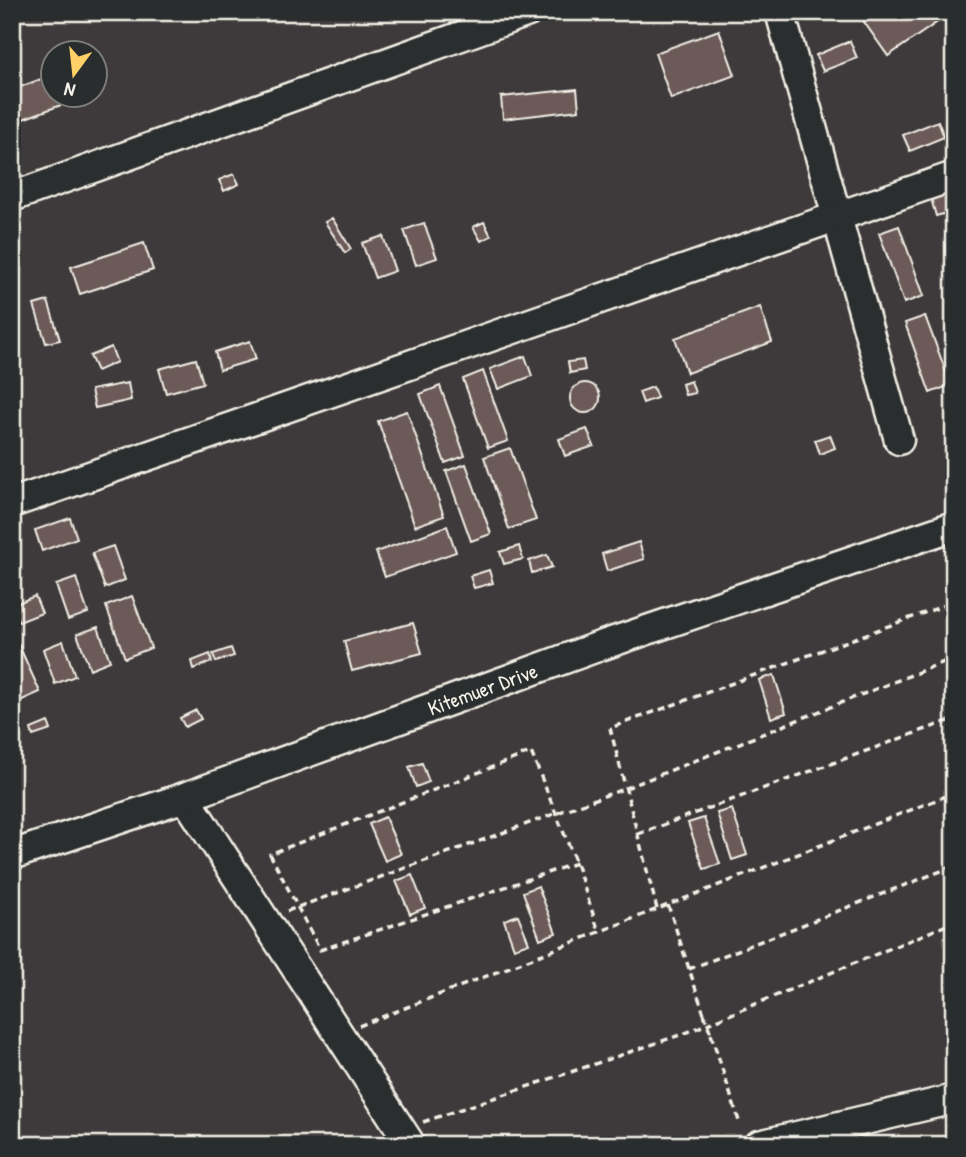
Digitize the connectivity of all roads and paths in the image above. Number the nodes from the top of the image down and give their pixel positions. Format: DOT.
graph roads {
  1 [pos="528,12"];
  2 [pos="780,12"];
  3 [pos="954,176"];
  4 [pos="12,197"];
  5 [pos="837,216"];
  6 [pos="899,440"];
  7 [pos="12,503"];
  8 [pos="954,526"];
  9 [pos="954,602"];
  10 [pos="954,658"];
  11 [pos="954,719"];
  12 [pos="626,788"];
  13 [pos="954,793"];
  14 [pos="185,797"];
  15 [pos="554,814"];
  16 [pos="638,834"];
  17 [pos="12,855"];
  18 [pos="576,863"];
  19 [pos="954,866"];
  20 [pos="668,905"];
  21 [pos="300,907"];
  22 [pos="657,909"];
  23 [pos="265,919"];
  24 [pos="954,922"];
  25 [pos="599,932"];
  26 [pos="690,969"];
  27 [pos="339,1033"];
  28 [pos="954,1099"];
  29 [pos="739,1121"];
  30 [pos="406,1137"];
  31 [pos="759,1145"];
  1 -- 4 [label="street"];
  2 -- 5 [label="street"];
  3 -- 5 [label="street"];
  5 -- 6 [label="street"];
  5 -- 7 [label="street"];
  8 -- 14 [label="street, Kitemuer Drive"];
  9 -- 12 [label="path"];
  10 -- 12 [label="path"];
  11 -- 16 [label="path"];
  12 -- 15 [label="path"];
  12 -- 16 [label="path"];
  13 -- 20 [label="path"];
  14 -- 17 [label="street, Kitemuer Drive"];
  14 -- 23 [label="street"];
  15 -- 18 [label="path"];
  15 -- 21 [label="path"];
  15 -- 21 [label="path"];
  16 -- 22 [label="path"];
  18 -- 21 [label="path"];
  18 -- 25 [label="path"];
  19 -- 26 [label="path"];
  20 -- 22 [label="path"];
  20 -- 26 [label="path"];
  21 -- 23 [label="path"];
  22 -- 25 [label="path"];
  23 -- 27 [label="street"];
  24 -- 30 [label="path"];
  25 -- 27 [label="path"];
  26 -- 29 [label="path, bridge"];
  27 -- 30 [label="street"];
  28 -- 31 [label="street"];
}
